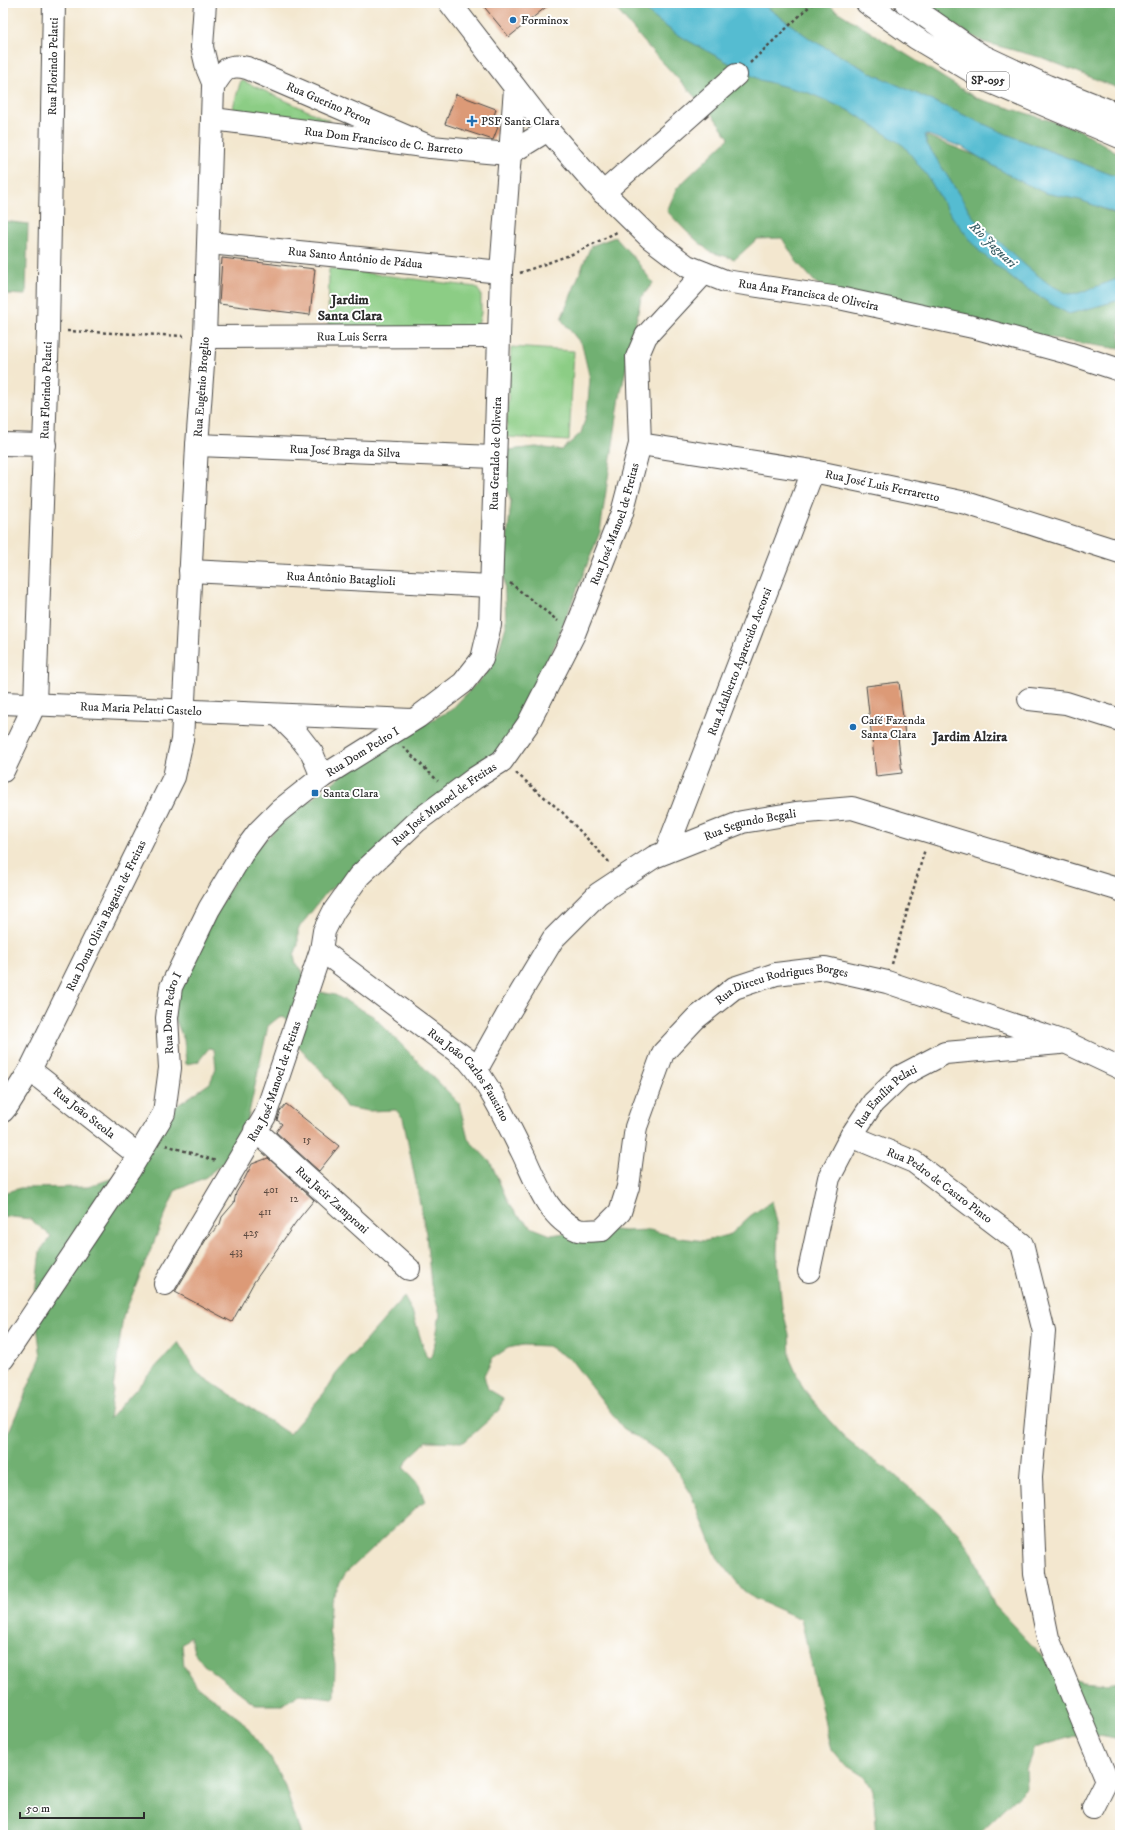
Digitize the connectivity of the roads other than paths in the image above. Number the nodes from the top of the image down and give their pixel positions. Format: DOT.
graph roads {
  1 [pos="54,3"];
  2 [pos="205,3"];
  3 [pos="450,3"];
  4 [pos="867,3"];
  5 [pos="906,3"];
  6 [pos="744,68"];
  7 [pos="221,76"];
  8 [pos="515,88"];
  9 [pos="1120,115"];
  10 [pos="213,119"];
  11 [pos="548,130"];
  12 [pos="1120,136"];
  13 [pos="431,147"];
  14 [pos="509,154"];
  15 [pos="603,193"];
  16 [pos="208,243"];
  17 [pos="704,273"];
  18 [pos="501,276"];
  19 [pos="205,336"];
  20 [pos="499,336"];
  21 [pos="1120,370"];
  22 [pos="3,444"];
  23 [pos="640,444"];
  24 [pos="45,445"];
  25 [pos="196,445"];
  26 [pos="494,457"];
  27 [pos="813,471"];
  28 [pos="1120,552"];
  29 [pos="190,571"];
  30 [pos="491,577"];
  31 [pos="1029,699"];
  32 [pos="3,703"];
  33 [pos="35,704"];
  34 [pos="183,711"];
  35 [pos="278,715"];
  36 [pos="412,720"];
  37 [pos="1120,720"];
  38 [pos="3,771"];
  39 [pos="322,777"];
  40 [pos="666,852"];
  41 [pos="1120,890"];
  42 [pos="321,950"];
  43 [pos="1067,1043"];
  44 [pos="1120,1068"];
  45 [pos="477,1069"];
  46 [pos="30,1070"];
  47 [pos="3,1111"];
  48 [pos="255,1130"];
  49 [pos="851,1136"];
  50 [pos="138,1155"];
  51 [pos="578,1230"];
  52 [pos="409,1269"];
  53 [pos="809,1271"];
  54 [pos="165,1284"];
  55 [pos="3,1359"];
  56 [pos="1093,1808"];
  1 -- 24 [label="street, Rua Florindo Pelatti"];
  2 -- 7 [label="street"];
  3 -- 8 [label="street, Rua Ana Francisca de Oliveira"];
  4 -- 12 [label="street, SP-095"];
  5 -- 9 [label="street, SP-095"];
  6 -- 15 [label="street"];
  7 -- 10 [label="street, Rua Eugênio Broglio"];
  7 -- 13 [label="street, Rua Guerino Peron"];
  8 -- 11 [label="street, Rua Ana Francisca de Oliveira"];
  8 -- 14 [label="street, Rua Geraldo de Oliveira"];
  10 -- 13 [label="street, Rua Dom Francisco de C. Barreto"];
  10 -- 16 [label="street, Rua Eugênio Broglio"];
  11 -- 14 [label="street"];
  11 -- 15 [label="street, Rua Ana Francisca de Oliveira"];
  13 -- 14 [label="street, Rua Dom Francisco de C. Barreto"];
  14 -- 18 [label="street, Rua Geraldo de Oliveira"];
  15 -- 17 [label="street, Rua Ana Francisca de Oliveira"];
  16 -- 18 [label="street, Rua Santo Antônio de Pádua"];
  16 -- 19 [label="street, Rua Eugênio Broglio"];
  17 -- 21 [label="street, Rua Ana Francisca de Oliveira"];
  17 -- 23 [label="street, Rua José Manoel de Freitas"];
  18 -- 20 [label="street, Rua Geraldo de Oliveira"];
  19 -- 20 [label="street, Rua Luis Serra"];
  19 -- 25 [label="street, Rua Eugênio Broglio"];
  20 -- 26 [label="street, Rua Geraldo de Oliveira"];
  22 -- 24 [label="street"];
  23 -- 27 [label="street, Rua José Luis Ferraretto"];
  23 -- 42 [label="street, Rua José Manoel de Freitas"];
  24 -- 33 [label="street, Rua Florindo Pelatti"];
  25 -- 26 [label="street, Rua José Braga da Silva"];
  25 -- 29 [label="street, Rua Eugênio Broglio"];
  26 -- 30 [label="street, Rua Geraldo de Oliveira"];
  27 -- 28 [label="street, Rua José Luis Ferraretto"];
  27 -- 40 [label="street, Rua Adalberto Aparecido Accorsi"];
  29 -- 30 [label="street, Rua Antônio Bataglioli"];
  29 -- 34 [label="street, Rua Eugênio Broglio"];
  30 -- 36 [label="street, Rua Geraldo de Oliveira"];
  31 -- 37 [label="street"];
  32 -- 33 [label="street, Rua Maria Pelatti Castelo"];
  33 -- 34 [label="street, Rua Maria Pelatti Castelo"];
  33 -- 38 [label="street, Rua Florindo Pelatti"];
  34 -- 35 [label="street, Rua Maria Pelatti Castelo"];
  34 -- 46 [label="street, Rua Dona Olivia Bagatin de Freitas"];
  35 -- 36 [label="street, Rua Maria Pelatti Castelo"];
  35 -- 39 [label="street"];
  36 -- 39 [label="street, Rua Dom Pedro I"];
  39 -- 50 [label="street, Rua Dom Pedro I"];
  40 -- 41 [label="street, Rua Segundo Begali"];
  40 -- 45 [label="street, Rua Segundo Begali"];
  42 -- 45 [label="street, Rua João Carlos Faustino"];
  42 -- 48 [label="street, Rua José Manoel de Freitas"];
  43 -- 44 [label="street, Rua Dirceu Rodrigues Borges"];
  43 -- 49 [label="street, Rua Emília Pelati"];
  43 -- 51 [label="street, Rua Dirceu Rodrigues Borges"];
  45 -- 51 [label="street, Rua João Carlos Faustino"];
  46 -- 47 [label="street, Rua Dona Olivia Bagatin de Freitas"];
  46 -- 50 [label="street, Rua João Steola"];
  48 -- 52 [label="street, Rua Jacir Zamproni"];
  48 -- 54 [label="street, Rua José Manoel de Freitas"];
  49 -- 53 [label="street, Rua Emília Pelati"];
  49 -- 56 [label="street, Rua Pedro de Castro Pinto"];
  50 -- 55 [label="street, Rua Dom Pedro I"];
}
